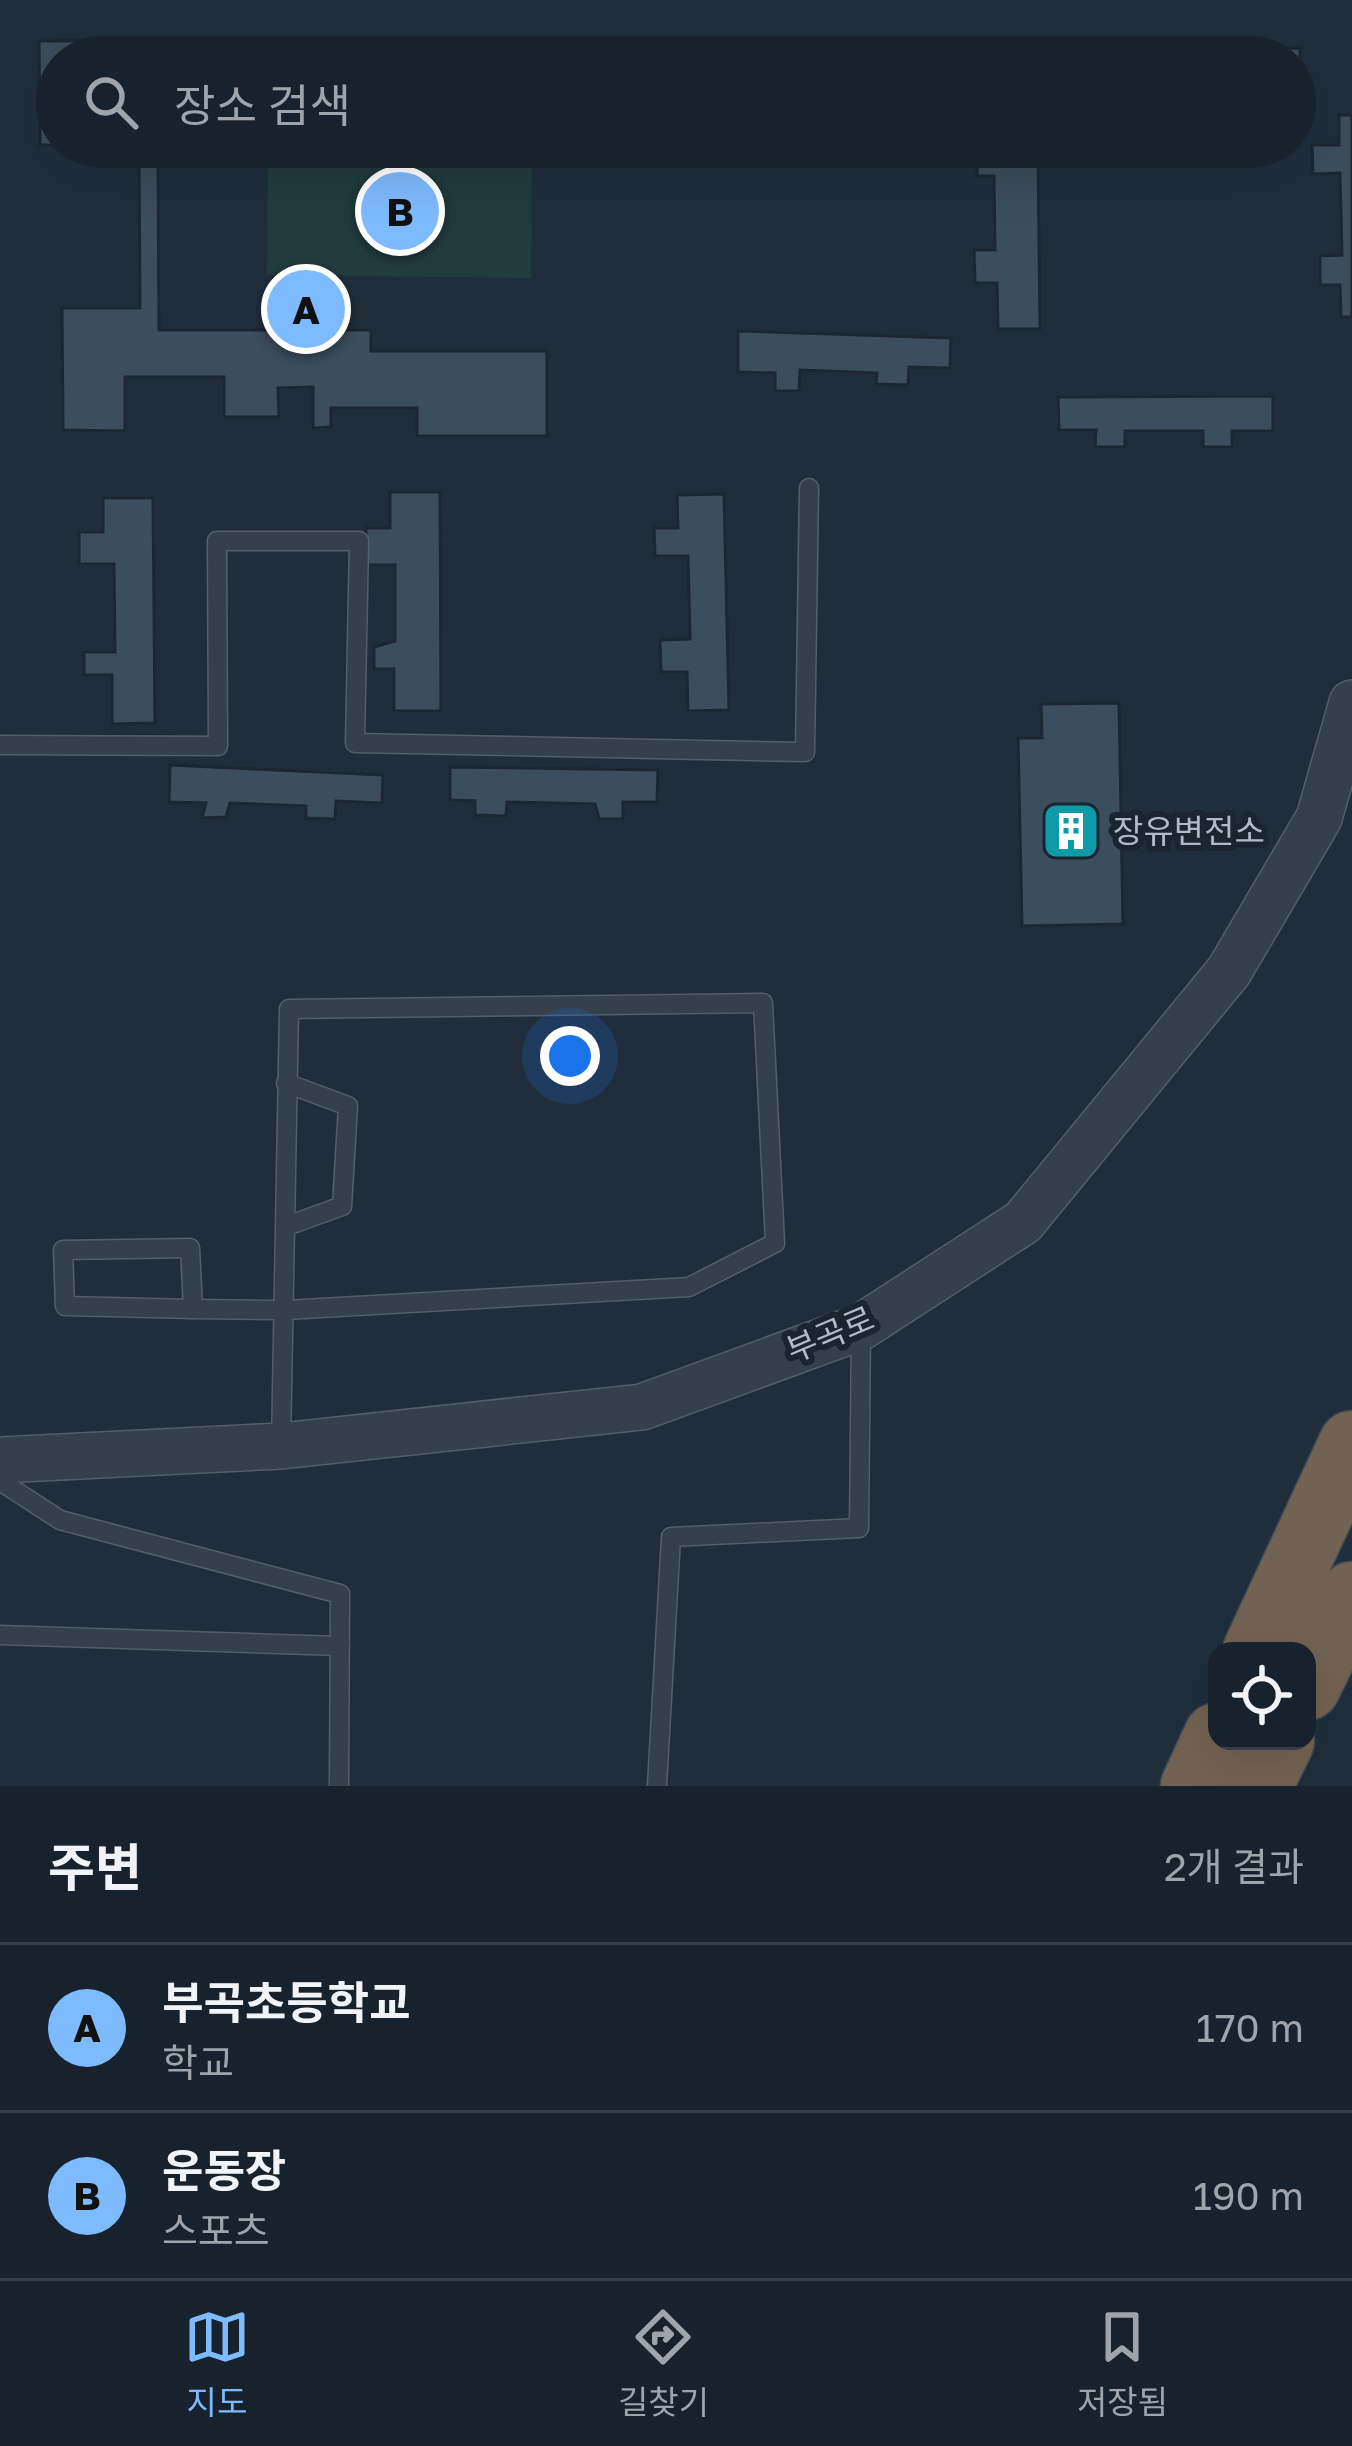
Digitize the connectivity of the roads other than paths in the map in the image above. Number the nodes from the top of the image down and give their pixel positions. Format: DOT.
graph roads {
  1 [pos="809,488"];
  2 [pos="1352,703"];
  3 [pos="0,746"];
  4 [pos="286,1083"];
  5 [pos="286,1226"];
  6 [pos="193,1310"];
  7 [pos="286,1310"];
  8 [pos="861,1327"];
  9 [pos="1352,1444"];
  10 [pos="281,1446"];
  11 [pos="0,1460"];
  12 [pos="0,1481"];
  13 [pos="1352,1594"];
  14 [pos="0,1635"];
  15 [pos="1260,1642"];
  16 [pos="340,1646"];
  17 [pos="1316,1668"];
  18 [pos="1211,1750"];
  19 [pos="1277,1750"];
  20 [pos="339,1786"];
  21 [pos="657,1786"];
  22 [pos="1194,1786"];
  23 [pos="1259,1786"];
  1 -- 3 [label="lane"];
  2 -- 8 [label="street, 부곡로"];
  4 -- 5 [label="lane"];
  4 -- 5 [label="lane"];
  4 -- 7 [label="lane"];
  5 -- 7 [label="lane"];
  6 -- 6 [label="lane"];
  6 -- 7 [label="lane"];
  7 -- 10 [label="lane"];
  8 -- 10 [label="street, 부곡로"];
  8 -- 21 [label="lane"];
  9 -- 15 [label="highway"];
  10 -- 11 [label="street, 부곡로"];
  12 -- 16 [label="lane"];
  13 -- 17 [label="highway"];
  14 -- 16 [label="lane"];
  16 -- 20 [label="lane"];
  18 -- 22 [label="highway"];
  19 -- 23 [label="highway"];
}
